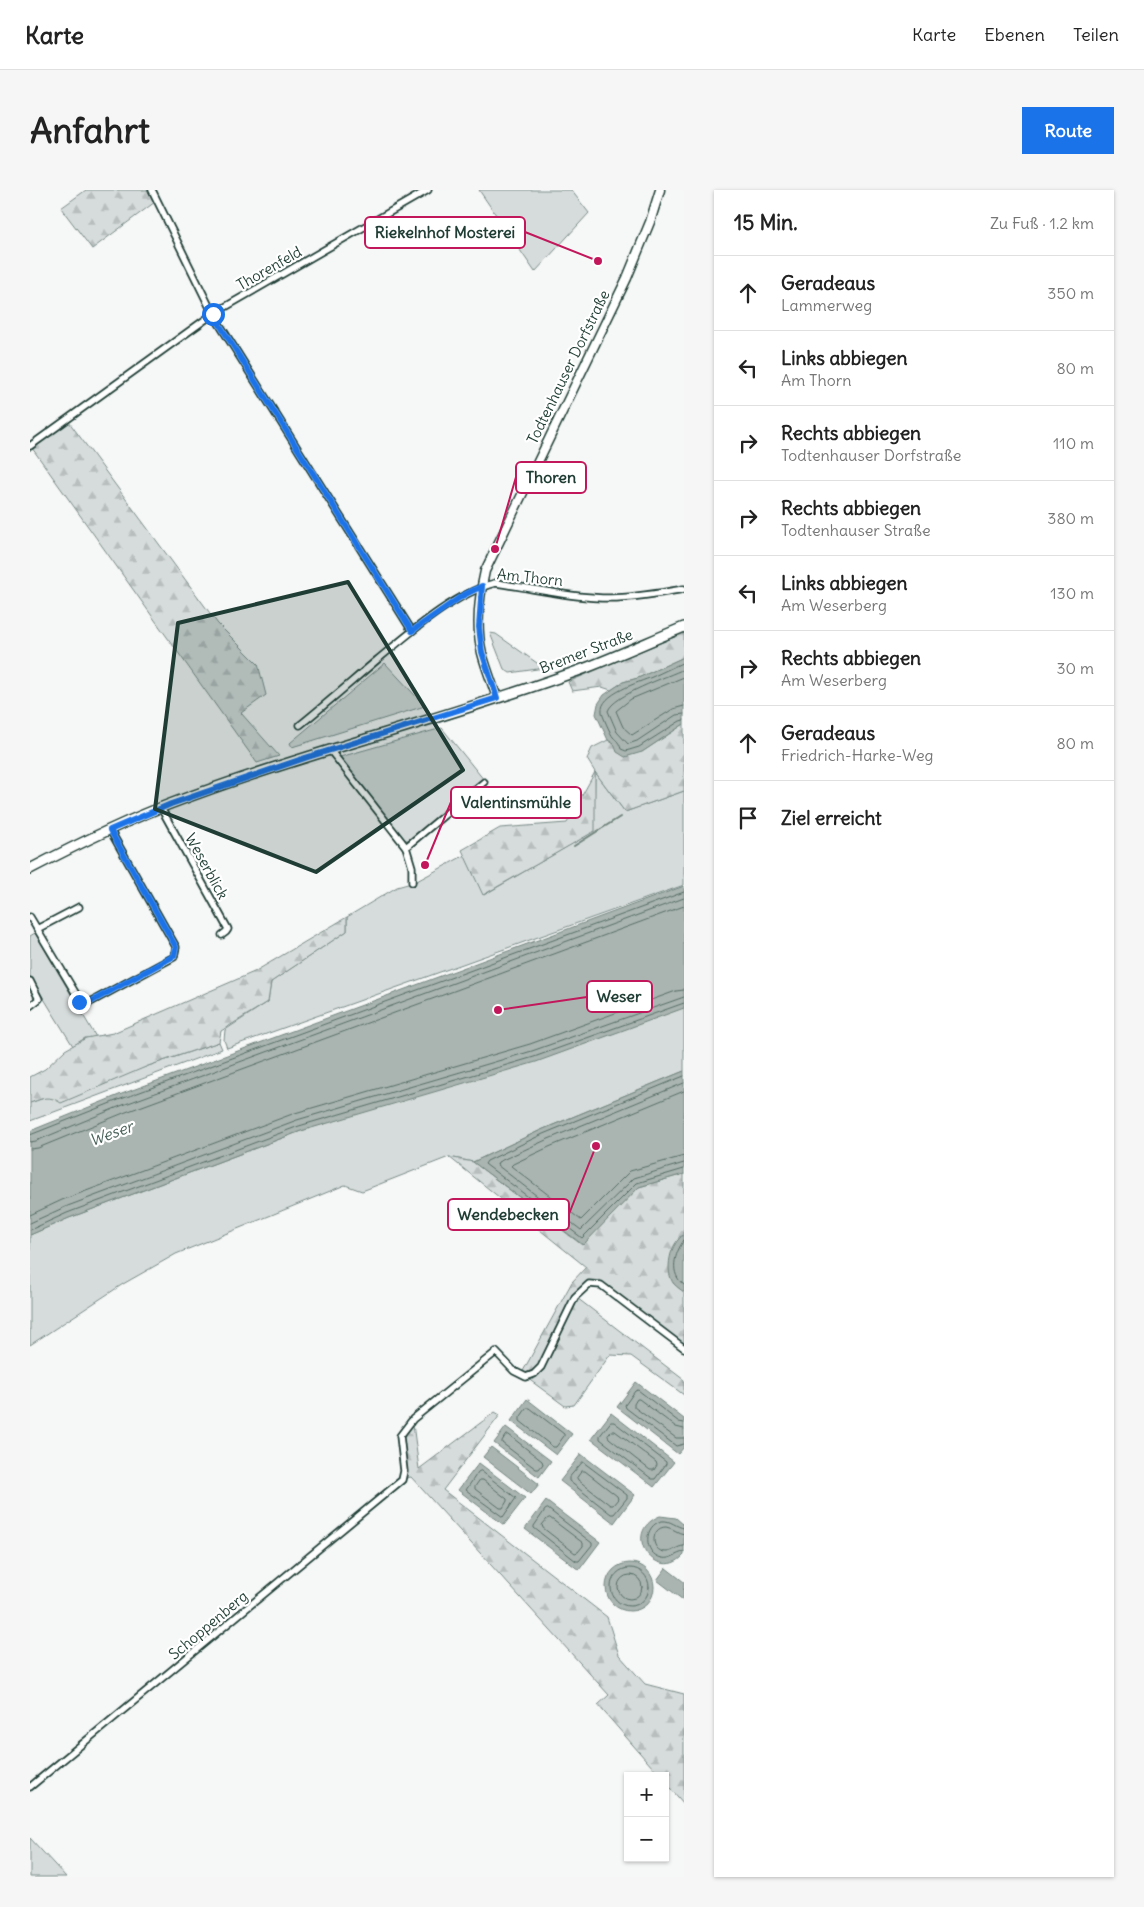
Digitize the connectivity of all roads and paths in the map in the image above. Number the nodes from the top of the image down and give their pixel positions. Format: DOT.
graph roads {
  1 [pos="152,190"];
  2 [pos="428,190"];
  3 [pos="660,190"];
  4 [pos="213,314"];
  5 [pos="30,446"];
  6 [pos="482,586"];
  7 [pos="684,589"];
  8 [pos="684,627"];
  9 [pos="412,631"];
  10 [pos="497,698"];
  11 [pos="300,725"];
  12 [pos="330,750"];
  13 [pos="484,782"];
  14 [pos="161,808"];
  15 [pos="110,830"];
  16 [pos="406,847"];
  17 [pos="30,869"];
  18 [pos="412,882"];
  19 [pos="79,907"];
  20 [pos="30,918"];
  21 [pos="37,929"];
  22 [pos="222,935"];
  23 [pos="30,982"];
  24 [pos="30,1006"];
  25 [pos="684,1348"];
  26 [pos="30,1787"];
  1 -- 4 [label="street"];
  2 -- 4 [label="street, Thorenfeld"];
  3 -- 6 [label="street, Todtenhauser Dorfstraße"];
  4 -- 5 [label="street, Thorenfeld"];
  4 -- 9 [label="street"];
  6 -- 7 [label="street, Am Thorn"];
  6 -- 9 [label="street, Am Thorn"];
  6 -- 10 [label="street, Todtenhauser Dorfstraße"];
  8 -- 10 [label="main road, Bremer Straße"];
  9 -- 11 [label="street, Am Thorn"];
  10 -- 12 [label="main road, Bremer Straße"];
  12 -- 14 [label="main road, Bremer Straße"];
  12 -- 16 [label="street"];
  13 -- 16 [label="street"];
  14 -- 15 [label="main road, Bremer Straße"];
  14 -- 22 [label="street, Weserblick"];
  15 -- 17 [label="main road, Bremer Straße"];
  15 -- 21 [label="street"];
  16 -- 18 [label="street"];
  19 -- 21 [label="street"];
  20 -- 21 [label="street"];
  23 -- 24 [label="street"];
  25 -- 26 [label="street, Schoppenberg"];
}
